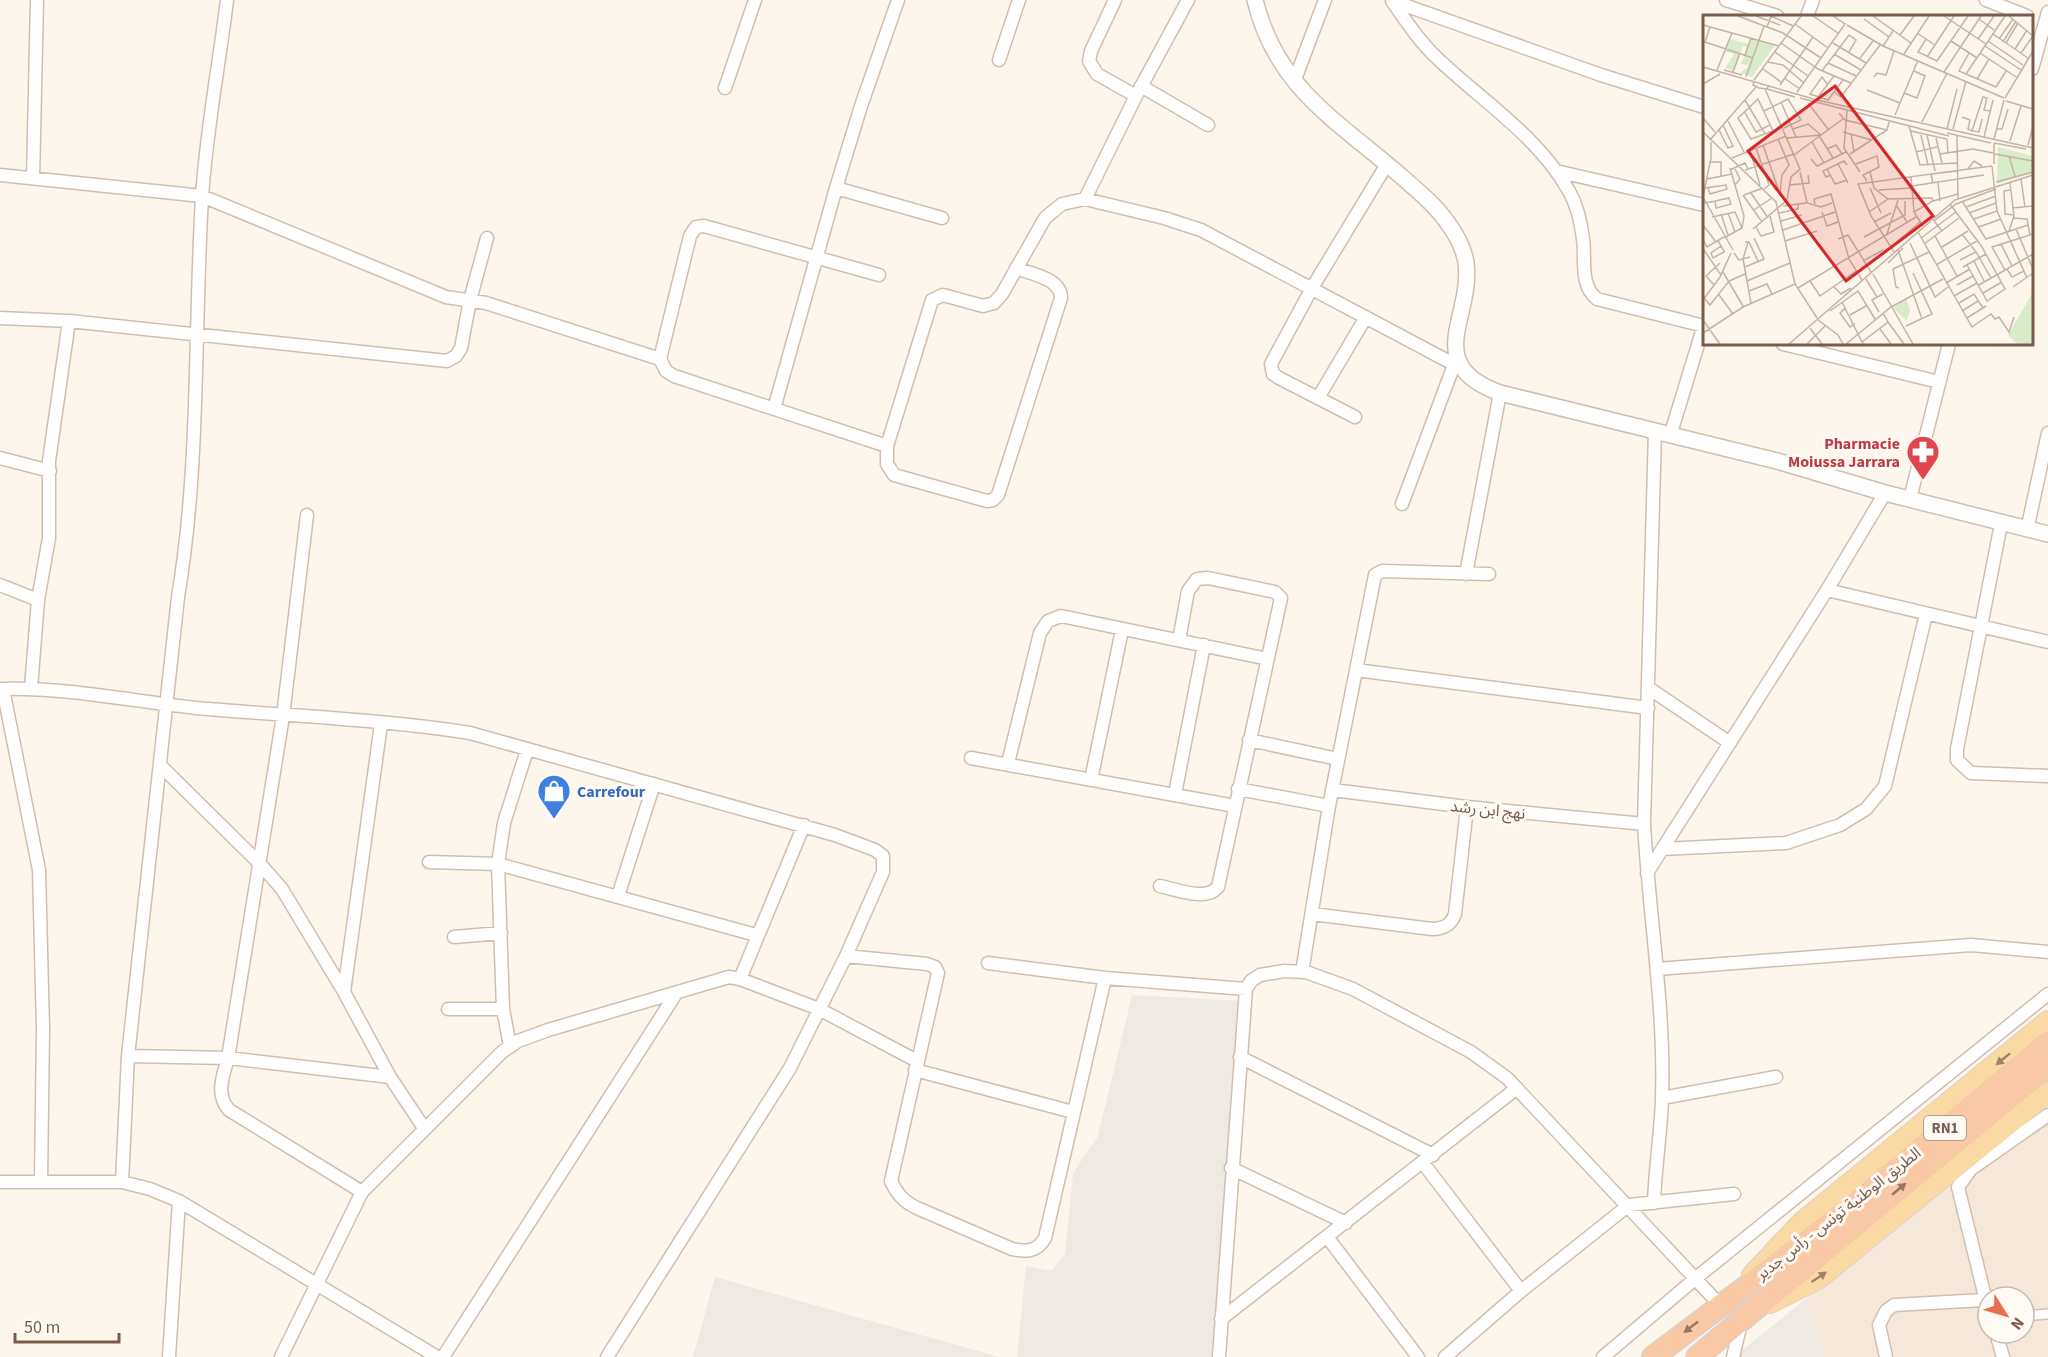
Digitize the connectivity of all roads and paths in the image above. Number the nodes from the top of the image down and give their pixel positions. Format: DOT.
graph roads {
  1 [pos="37,0"];
  2 [pos="227,0"];
  3 [pos="755,0"];
  4 [pos="898,0"];
  5 [pos="1020,0"];
  6 [pos="1115,0"];
  7 [pos="1188,0"];
  8 [pos="1255,0"];
  9 [pos="1325,0"];
  10 [pos="1391,0"];
  11 [pos="1726,0"];
  12 [pos="1813,0"];
  13 [pos="1986,0"];
  14 [pos="1775,15"];
  15 [pos="1807,15"];
  16 [pos="2024,15"];
  17 [pos="2046,18"];
  18 [pos="999,60"];
  19 [pos="2033,62"];
  20 [pos="1294,82"];
  21 [pos="725,88"];
  22 [pos="1138,91"];
  23 [pos="1703,107"];
  24 [pos="1208,125"];
  25 [pos="1387,164"];
  26 [pos="1556,171"];
  27 [pos="0,176"];
  28 [pos="33,178"];
  29 [pos="836,188"];
  30 [pos="202,196"];
  31 [pos="1085,199"];
  32 [pos="1703,205"];
  33 [pos="942,218"];
  34 [pos="488,238"];
  35 [pos="818,256"];
  36 [pos="1017,267"];
  37 [pos="879,275"];
  38 [pos="1312,288"];
  39 [pos="470,300"];
  40 [pos="1366,316"];
  41 [pos="0,318"];
  42 [pos="69,321"];
  43 [pos="1703,325"];
  44 [pos="1703,328"];
  45 [pos="196,335"];
  46 [pos="1794,345"];
  47 [pos="1949,345"];
  48 [pos="1826,348"];
  49 [pos="660,359"];
  50 [pos="1459,367"];
  51 [pos="1939,382"];
  52 [pos="1500,393"];
  53 [pos="1318,398"];
  54 [pos="774,409"];
  55 [pos="1355,417"];
  56 [pos="2048,433"];
  57 [pos="1663,434"];
  58 [pos="887,446"];
  59 [pos="0,458"];
  60 [pos="50,471"];
  61 [pos="1885,493"];
  62 [pos="1910,499"];
  63 [pos="1402,504"];
  64 [pos="307,515"];
  65 [pos="2001,524"];
  66 [pos="2027,530"];
  67 [pos="2048,534"];
  68 [pos="1489,573"];
  69 [pos="1466,574"];
  70 [pos="0,585"];
  71 [pos="1827,590"];
  72 [pos="38,600"];
  73 [pos="1926,614"];
  74 [pos="1982,627"];
  75 [pos="1122,630"];
  76 [pos="1179,640"];
  77 [pos="2048,642"];
  78 [pos="1204,645"];
  79 [pos="1268,659"];
  80 [pos="1356,670"];
  81 [pos="30,688"];
  82 [pos="2,689"];
  83 [pos="1650,689"];
  84 [pos="166,705"];
  85 [pos="1648,708"];
  86 [pos="283,716"];
  87 [pos="381,724"];
  88 [pos="1249,740"];
  89 [pos="1730,743"];
  90 [pos="527,750"];
  91 [pos="971,758"];
  92 [pos="1338,759"];
  93 [pos="1008,764"];
  94 [pos="162,767"];
  95 [pos="2048,776"];
  96 [pos="1091,780"];
  97 [pos="654,784"];
  98 [pos="1238,789"];
  99 [pos="1333,790"];
  100 [pos="1175,794"];
  101 [pos="1235,806"];
  102 [pos="1329,806"];
  103 [pos="1467,807"];
  104 [pos="1644,824"];
  105 [pos="804,825"];
  106 [pos="1662,849"];
  107 [pos="429,862"];
  108 [pos="260,864"];
  109 [pos="498,864"];
  110 [pos="1647,873"];
  111 [pos="1160,886"];
  112 [pos="618,896"];
  113 [pos="1312,914"];
  114 [pos="501,933"];
  115 [pos="756,935"];
  116 [pos="454,937"];
  117 [pos="2048,952"];
  118 [pos="846,956"];
  119 [pos="988,963"];
  120 [pos="1657,969"];
  121 [pos="1302,972"];
  122 [pos="1105,978"];
  123 [pos="740,979"];
  124 [pos="1246,989"];
  125 [pos="344,992"];
  126 [pos="677,992"];
  127 [pos="2048,994"];
  128 [pos="448,1009"];
  129 [pos="503,1009"];
  130 [pos="819,1009"];
  131 [pos="2048,1021"];
  132 [pos="2048,1042"];
  133 [pos="510,1046"];
  134 [pos="128,1056"];
  135 [pos="1240,1057"];
  136 [pos="228,1058"];
  137 [pos="916,1066"];
  138 [pos="2048,1066"];
  139 [pos="390,1077"];
  140 [pos="1776,1077"];
  141 [pos="1517,1088"];
  142 [pos="2048,1092"];
  143 [pos="1662,1098"];
  144 [pos="1073,1112"];
  145 [pos="2048,1115"];
  146 [pos="424,1128"];
  147 [pos="1433,1155"];
  148 [pos="1423,1163"];
  149 [pos="1231,1168"];
  150 [pos="0,1182"];
  151 [pos="41,1182"];
  152 [pos="122,1182"];
  153 [pos="362,1192"];
  154 [pos="1734,1194"];
  155 [pos="179,1201"];
  156 [pos="1654,1203"];
  157 [pos="1629,1205"];
  158 [pos="1847,1221"];
  159 [pos="1347,1223"];
  160 [pos="1328,1238"];
  161 [pos="1696,1278"];
  162 [pos="315,1283"];
  163 [pos="1981,1285"];
  164 [pos="1521,1291"];
  165 [pos="1725,1301"];
  166 [pos="1976,1305"];
  167 [pos="1745,1317"];
  168 [pos="1221,1319"];
  169 [pos="169,1357"];
  170 [pos="281,1357"];
  171 [pos="437,1357"];
  172 [pos="442,1357"];
  173 [pos="607,1357"];
  174 [pos="1219,1357"];
  175 [pos="1418,1357"];
  176 [pos="1444,1357"];
  177 [pos="1603,1357"];
  178 [pos="1653,1357"];
  179 [pos="1697,1357"];
  180 [pos="1733,1357"];
  181 [pos="1886,1357"];
  1 -- 28 [label="street"];
  2 -- 30 [label="street"];
  3 -- 21 [label="street"];
  4 -- 29 [label="street"];
  5 -- 18 [label="street"];
  6 -- 22 [label="street"];
  7 -- 22 [label="street"];
  8 -- 20 [label="street"];
  9 -- 20 [label="street"];
  10 -- 23 [label="street"];
  10 -- 26 [label="street"];
  11 -- 14 [label="street"];
  12 -- 15 [label="street"];
  13 -- 16 [label="street"];
  17 -- 19 [label="street"];
  20 -- 25 [label="street"];
  22 -- 24 [label="street"];
  22 -- 31 [label="street"];
  25 -- 38 [label="street"];
  25 -- 50 [label="street"];
  26 -- 32 [label="street"];
  26 -- 43 [label="street"];
  27 -- 28 [label="street"];
  28 -- 30 [label="street"];
  29 -- 33 [label="street"];
  29 -- 35 [label="street"];
  30 -- 39 [label="street"];
  30 -- 45 [label="street"];
  31 -- 36 [label="street"];
  31 -- 38 [label="street"];
  34 -- 39 [label="street"];
  35 -- 37 [label="street"];
  35 -- 49 [label="street"];
  35 -- 54 [label="street"];
  36 -- 58 [label="street"];
  36 -- 58 [label="street"];
  38 -- 40 [label="street"];
  38 -- 53 [label="street"];
  39 -- 45 [label="street"];
  39 -- 49 [label="street"];
  40 -- 50 [label="street"];
  40 -- 53 [label="street"];
  41 -- 42 [label="street"];
  42 -- 45 [label="street"];
  42 -- 60 [label="street"];
  44 -- 57 [label="street"];
  45 -- 84 [label="street"];
  46 -- 48 [label="street"];
  47 -- 51 [label="street"];
  48 -- 51 [label="street"];
  49 -- 54 [label="street"];
  50 -- 52 [label="street"];
  50 -- 63 [label="street"];
  51 -- 62 [label="street"];
  52 -- 57 [label="street"];
  52 -- 69 [label="street"];
  53 -- 55 [label="street"];
  54 -- 58 [label="street"];
  56 -- 66 [label="street"];
  57 -- 61 [label="street"];
  57 -- 83 [label="street"];
  59 -- 60 [label="street"];
  60 -- 72 [label="street"];
  61 -- 62 [label="street"];
  61 -- 71 [label="street"];
  62 -- 65 [label="street"];
  64 -- 86 [label="street"];
  65 -- 66 [label="street"];
  65 -- 74 [label="street"];
  66 -- 67 [label="street"];
  68 -- 69 [label="street"];
  69 -- 80 [label="street"];
  70 -- 72 [label="street"];
  71 -- 73 [label="street"];
  71 -- 89 [label="street"];
  72 -- 81 [label="street"];
  73 -- 74 [label="street"];
  73 -- 106 [label="street"];
  74 -- 77 [label="street"];
  74 -- 95 [label="street"];
  75 -- 76 [label="street"];
  75 -- 93 [label="street"];
  75 -- 96 [label="street"];
  76 -- 78 [label="street"];
  76 -- 79 [label="street"];
  78 -- 79 [label="street"];
  78 -- 100 [label="street"];
  79 -- 88 [label="street"];
  80 -- 85 [label="street"];
  80 -- 92 [label="street"];
  81 -- 82 [label="street"];
  81 -- 84 [label="street"];
  82 -- 151 [label="street"];
  83 -- 85 [label="street"];
  83 -- 89 [label="street"];
  84 -- 86 [label="street"];
  84 -- 94 [label="street"];
  85 -- 104 [label="street"];
  86 -- 87 [label="street"];
  86 -- 108 [label="street"];
  87 -- 90 [label="street"];
  87 -- 125 [label="street"];
  88 -- 92 [label="street"];
  88 -- 98 [label="street"];
  89 -- 106 [label="street"];
  90 -- 97 [label="street"];
  90 -- 109 [label="street"];
  91 -- 93 [label="street"];
  92 -- 99 [label="street"];
  93 -- 96 [label="street"];
  94 -- 108 [label="street"];
  94 -- 134 [label="street"];
  96 -- 100 [label="street"];
  97 -- 105 [label="street"];
  97 -- 112 [label="street"];
  98 -- 101 [label="street"];
  98 -- 102 [label="street"];
  99 -- 102 [label="street"];
  99 -- 103 [label="street, نهج ابن رشد"];
  100 -- 101 [label="street"];
  101 -- 111 [label="street"];
  102 -- 113 [label="street"];
  103 -- 104 [label="street, نهج ابن رشد"];
  103 -- 113 [label="street"];
  104 -- 110 [label="street"];
  105 -- 115 [label="street"];
  105 -- 118 [label="street"];
  106 -- 110 [label="street"];
  107 -- 109 [label="street"];
  108 -- 125 [label="street"];
  108 -- 136 [label="street"];
  109 -- 112 [label="street"];
  109 -- 114 [label="street"];
  110 -- 120 [label="street"];
  112 -- 115 [label="street"];
  113 -- 121 [label="street"];
  114 -- 116 [label="street"];
  114 -- 129 [label="street"];
  115 -- 123 [label="street"];
  117 -- 120 [label="street"];
  118 -- 130 [label="street"];
  118 -- 137 [label="street"];
  119 -- 122 [label="street"];
  120 -- 143 [label="street"];
  121 -- 124 [label="street"];
  121 -- 141 [label="street"];
  122 -- 124 [label="street"];
  122 -- 144 [label="street"];
  123 -- 126 [label="street"];
  123 -- 130 [label="street"];
  124 -- 135 [label="street"];
  125 -- 139 [label="street"];
  126 -- 133 [label="street"];
  126 -- 172 [label="street"];
  127 -- 161 [label="street"];
  128 -- 129 [label="street"];
  129 -- 133 [label="street"];
  130 -- 137 [label="street"];
  130 -- 173 [label="street"];
  131 -- 165 [label="main road, one-way"];
  132 -- 158 [label="highway, الطريق الوطنية تونس - رأس جدير / RN1"];
  133 -- 146 [label="street"];
  134 -- 136 [label="street"];
  134 -- 152 [label="street"];
  135 -- 147 [label="street"];
  135 -- 149 [label="street"];
  136 -- 139 [label="street"];
  136 -- 153 [label="street"];
  137 -- 144 [label="street"];
  137 -- 144 [label="street"];
  158 -- 138 [label="highway, الطريق الوطنية تونس - رأس جدير / RN1, one-way"];
  139 -- 146 [label="street"];
  140 -- 143 [label="street"];
  141 -- 147 [label="street"];
  141 -- 157 [label="street"];
  167 -- 142 [label="main road, one-way"];
  143 -- 156 [label="street"];
  145 -- 163 [label="street"];
  146 -- 153 [label="street"];
  147 -- 148 [label="street"];
  148 -- 159 [label="street"];
  148 -- 164 [label="street"];
  149 -- 159 [label="street"];
  149 -- 168 [label="street"];
  150 -- 151 [label="street"];
  151 -- 152 [label="street"];
  152 -- 155 [label="street"];
  153 -- 162 [label="street"];
  154 -- 156 [label="street"];
  155 -- 162 [label="street"];
  155 -- 169 [label="street"];
  156 -- 157 [label="street"];
  157 -- 161 [label="street"];
  157 -- 164 [label="street"];
  158 -- 165 [label="highway, الطريق الوطنية تونس - رأس جدير / RN1"];
  158 -- 167 [label="highway, الطريق الوطنية تونس - رأس جدير / RN1"];
  159 -- 160 [label="street"];
  160 -- 168 [label="street"];
  160 -- 175 [label="street"];
  161 -- 165 [label="street"];
  161 -- 177 [label="street"];
  162 -- 170 [label="street"];
  162 -- 171 [label="street"];
  164 -- 176 [label="street"];
  165 -- 178 [label="highway, الطريق الوطنية تونس - رأس جدير / RN1, one-way"];
  166 -- 181 [label="street"];
  167 -- 179 [label="highway, الطريق الوطنية تونس - رأس جدير / RN1"];
  167 -- 180 [label="street"];
  168 -- 174 [label="street"];
}
